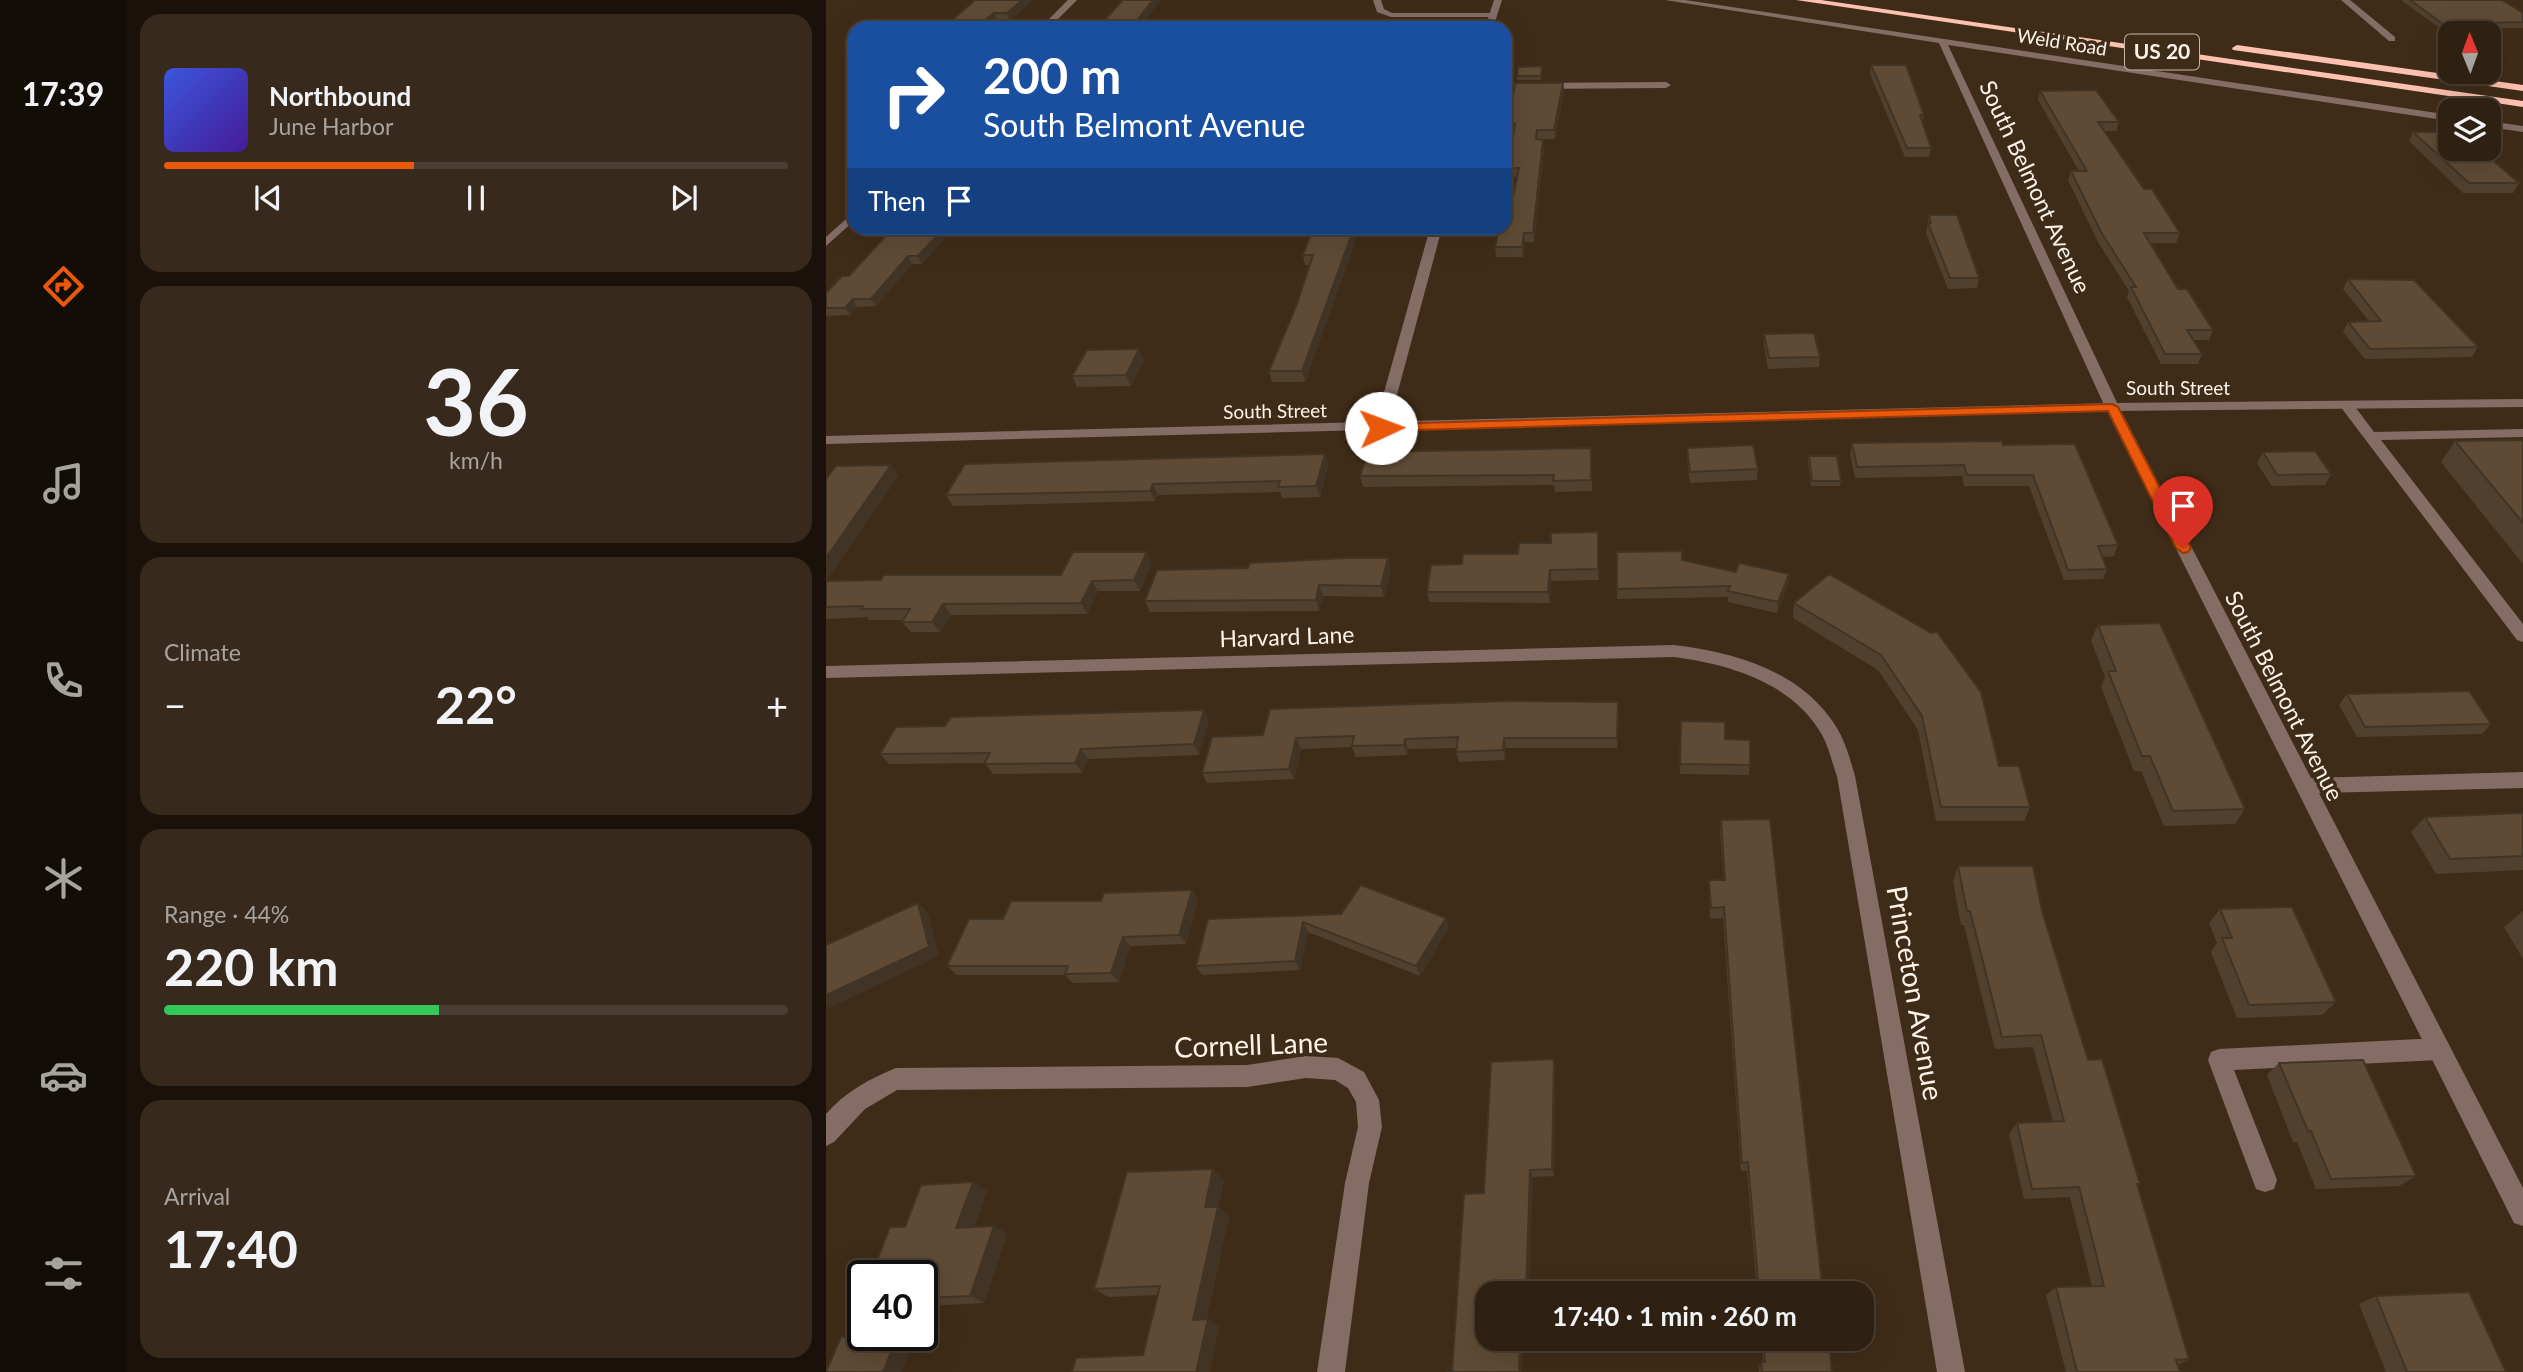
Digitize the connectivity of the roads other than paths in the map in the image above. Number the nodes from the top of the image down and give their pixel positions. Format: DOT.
graph roads {
  1 [pos="1073,0"];
  2 [pos="1377,0"];
  3 [pos="1497,0"];
  4 [pos="1669,0"];
  5 [pos="1801,0"];
  6 [pos="2345,0"];
  7 [pos="1492,15"];
  8 [pos="1051,21"];
  9 [pos="1491,21"];
  10 [pos="2392,39"];
  11 [pos="1942,41"];
  12 [pos="2221,45"];
  13 [pos="1666,85"];
  14 [pos="1512,86"];
  15 [pos="2523,88"];
  16 [pos="2523,104"];
  17 [pos="2438,116"];
  18 [pos="2503,126"];
  19 [pos="2523,129"];
  20 [pos="2523,142"];
  21 [pos="847,222"];
  22 [pos="1434,235"];
  23 [pos="826,243"];
  24 [pos="2523,403"];
  25 [pos="2112,407"];
  26 [pos="2348,407"];
  27 [pos="1381,428"];
  28 [pos="2523,433"];
  29 [pos="2370,436"];
  30 [pos="826,440"];
  31 [pos="2523,636"];
  32 [pos="1747,667"];
  33 [pos="826,673"];
  34 [pos="2523,780"];
  35 [pos="2304,786"];
  36 [pos="2439,1049"];
  37 [pos="826,1133"];
  38 [pos="2265,1180"];
  39 [pos="2523,1214"];
  40 [pos="1331,1372"];
  41 [pos="1951,1372"];
  1 -- 8 [label="street"];
  2 -- 7 [label="street"];
  3 -- 7 [label="street"];
  4 -- 11 [label="street, Weld Road"];
  5 -- 16 [label="highway, US 20"];
  6 -- 10 [label="street"];
  7 -- 9 [label="street"];
  11 -- 17 [label="street, Weld Road"];
  11 -- 25 [label="street, South Belmont Avenue"];
  12 -- 15 [label="highway, US 20"];
  13 -- 14 [label="street"];
  18 -- 19 [label="street"];
  18 -- 20 [label="street"];
  21 -- 23 [label="street"];
  22 -- 27 [label="street"];
  24 -- 26 [label="street, South Street"];
  25 -- 26 [label="street, South Street"];
  25 -- 27 [label="street, South Street"];
  25 -- 35 [label="street, South Belmont Avenue"];
  26 -- 29 [label="street"];
  27 -- 30 [label="street, South Street"];
  28 -- 29 [label="street"];
  29 -- 31 [label="street"];
  32 -- 33 [label="street, Harvard Lane"];
  32 -- 41 [label="street, Princeton Avenue"];
  34 -- 35 [label="street"];
  35 -- 36 [label="street, South Belmont Avenue"];
  36 -- 38 [label="street"];
  36 -- 39 [label="street, South Belmont Avenue"];
  37 -- 40 [label="street, Cornell Lane"];
}
